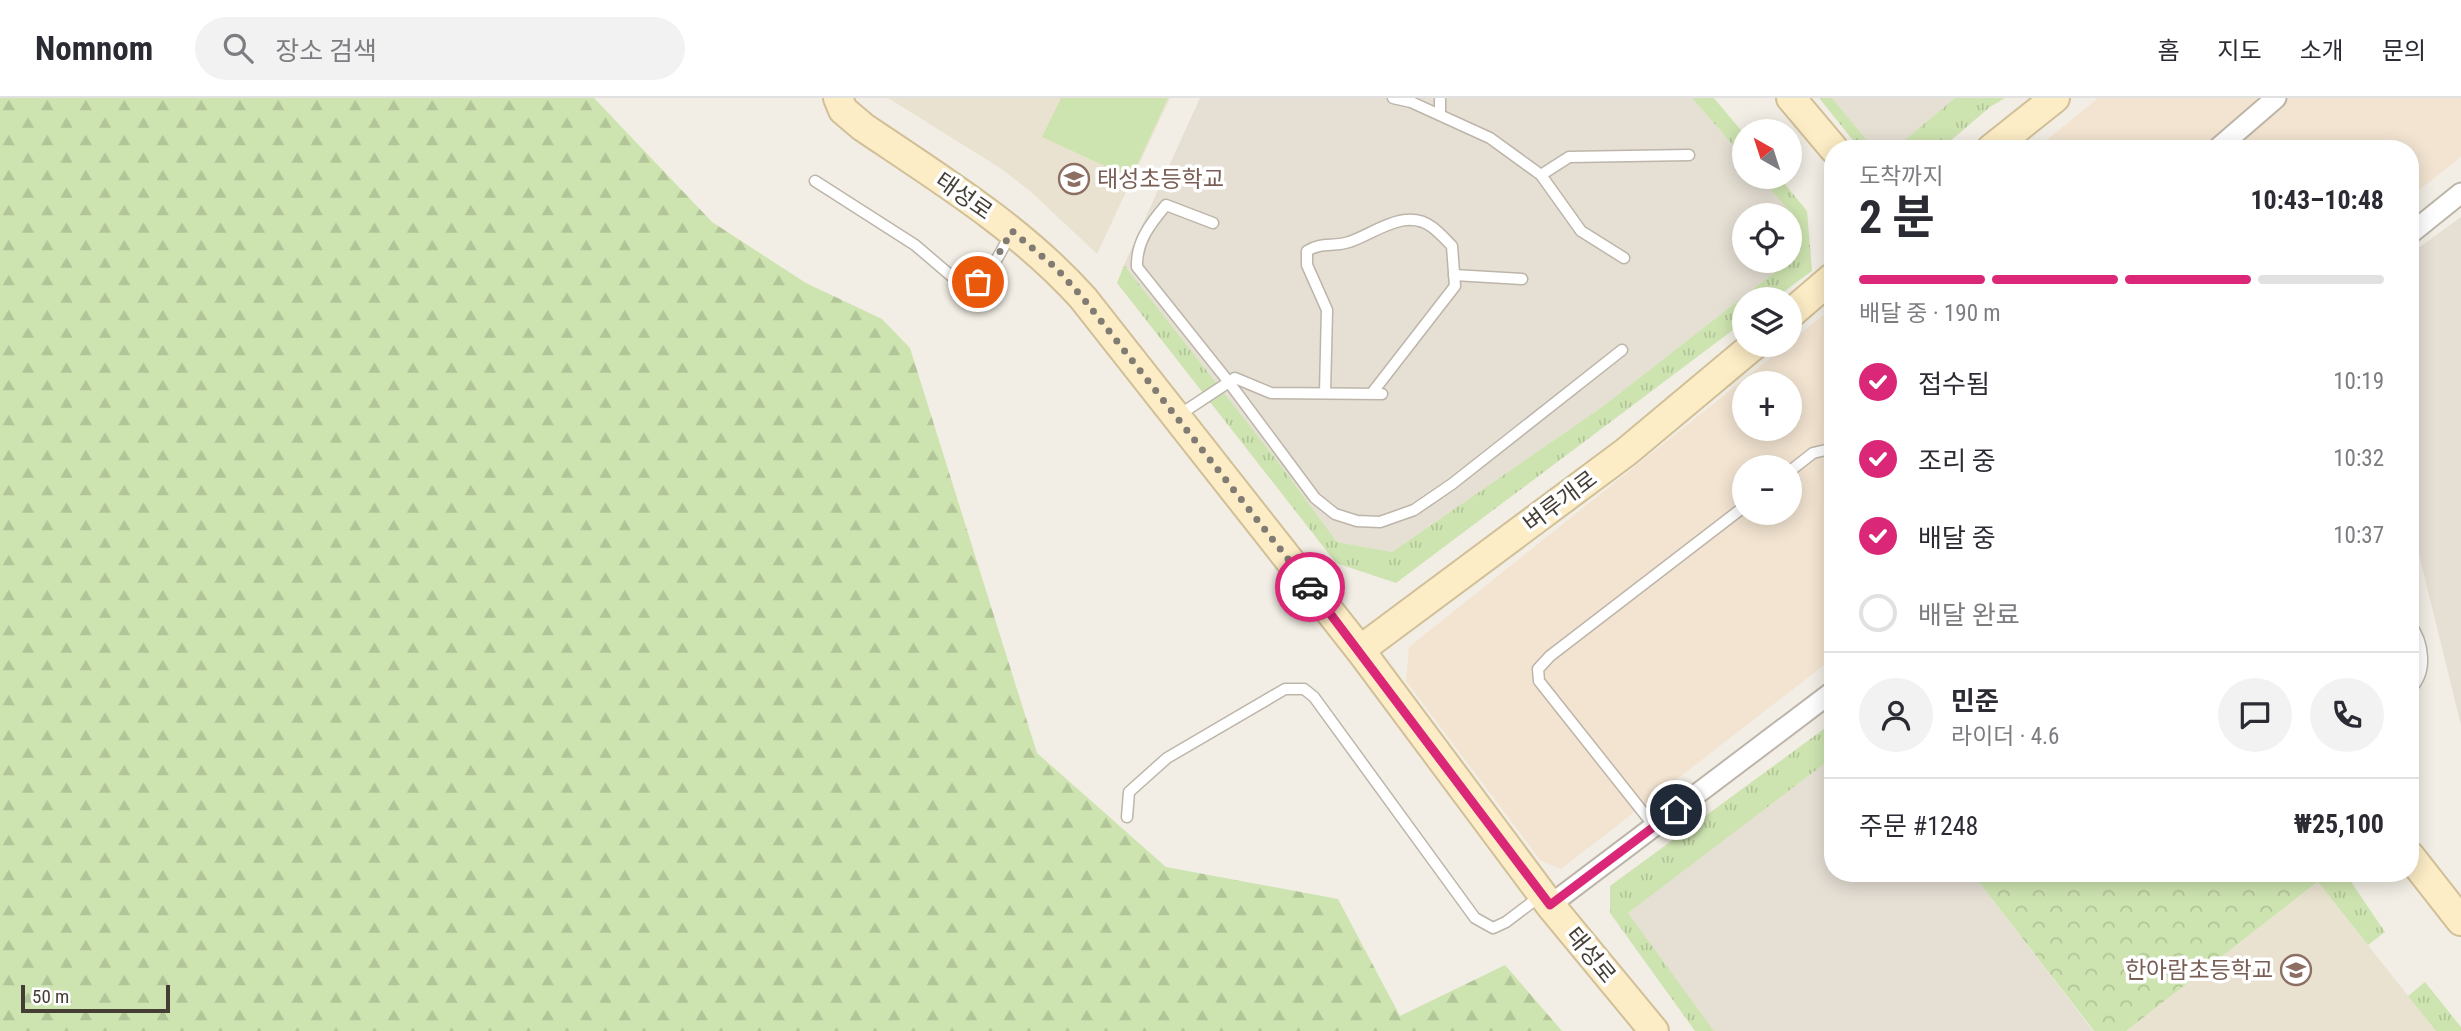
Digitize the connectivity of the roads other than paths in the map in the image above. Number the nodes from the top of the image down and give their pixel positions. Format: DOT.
graph roads {
  1 [pos="838,98"];
  2 [pos="1393,98"];
  3 [pos="1440,98"];
  4 [pos="1791,98"];
  5 [pos="2055,98"];
  6 [pos="2276,98"];
  7 [pos="1440,114"];
  8 [pos="1826,140"];
  9 [pos="2002,140"];
  10 [pos="2227,140"];
  11 [pos="1689,155"];
  12 [pos="1541,175"];
  13 [pos="815,181"];
  14 [pos="2461,193"];
  15 [pos="1213,223"];
  16 [pos="2419,227"];
  17 [pos="1012,231"];
  18 [pos="1624,258"];
  19 [pos="1454,275"];
  20 [pos="1522,279"];
  21 [pos="1824,285"];
  22 [pos="1802,304"];
  23 [pos="1622,350"];
  24 [pos="1740,357"];
  25 [pos="1228,381"];
  26 [pos="1325,391"];
  27 [pos="1176,417"];
  28 [pos="1824,450"];
  29 [pos="1802,462"];
  30 [pos="1732,516"];
  31 [pos="2419,644"];
  32 [pos="1360,650"];
  33 [pos="2419,675"];
  34 [pos="1824,698"];
  35 [pos="1127,817"];
  36 [pos="1654,826"];
  37 [pos="2419,867"];
  38 [pos="1546,900"];
  39 [pos="2461,921"];
  40 [pos="1654,1031"];
  1 -- 17 [label="street, 태성로"];
  2 -- 7 [label="lane"];
  3 -- 7 [label="lane"];
  4 -- 8 [label="street"];
  5 -- 9 [label="street"];
  6 -- 10 [label="street"];
  7 -- 12 [label="lane"];
  11 -- 12 [label="lane"];
  12 -- 18 [label="lane"];
  13 -- 17 [label="lane"];
  14 -- 16 [label="street"];
  15 -- 25 [label="lane"];
  17 -- 27 [label="street, 태성로"];
  19 -- 20 [label="lane"];
  19 -- 26 [label="lane"];
  19 -- 26 [label="lane"];
  21 -- 22 [label="street"];
  23 -- 25 [label="lane"];
  24 -- 32 [label="street, 벼루개로"];
  25 -- 26 [label="lane"];
  25 -- 27 [label="lane"];
  27 -- 32 [label="street, 태성로"];
  28 -- 29 [label="lane"];
  30 -- 36 [label="lane"];
  31 -- 33 [label="lane"];
  32 -- 38 [label="street, 태성로"];
  34 -- 36 [label="street"];
  35 -- 38 [label="lane"];
  36 -- 38 [label="street"];
  37 -- 39 [label="street"];
  38 -- 40 [label="street, 태성로"];
}
